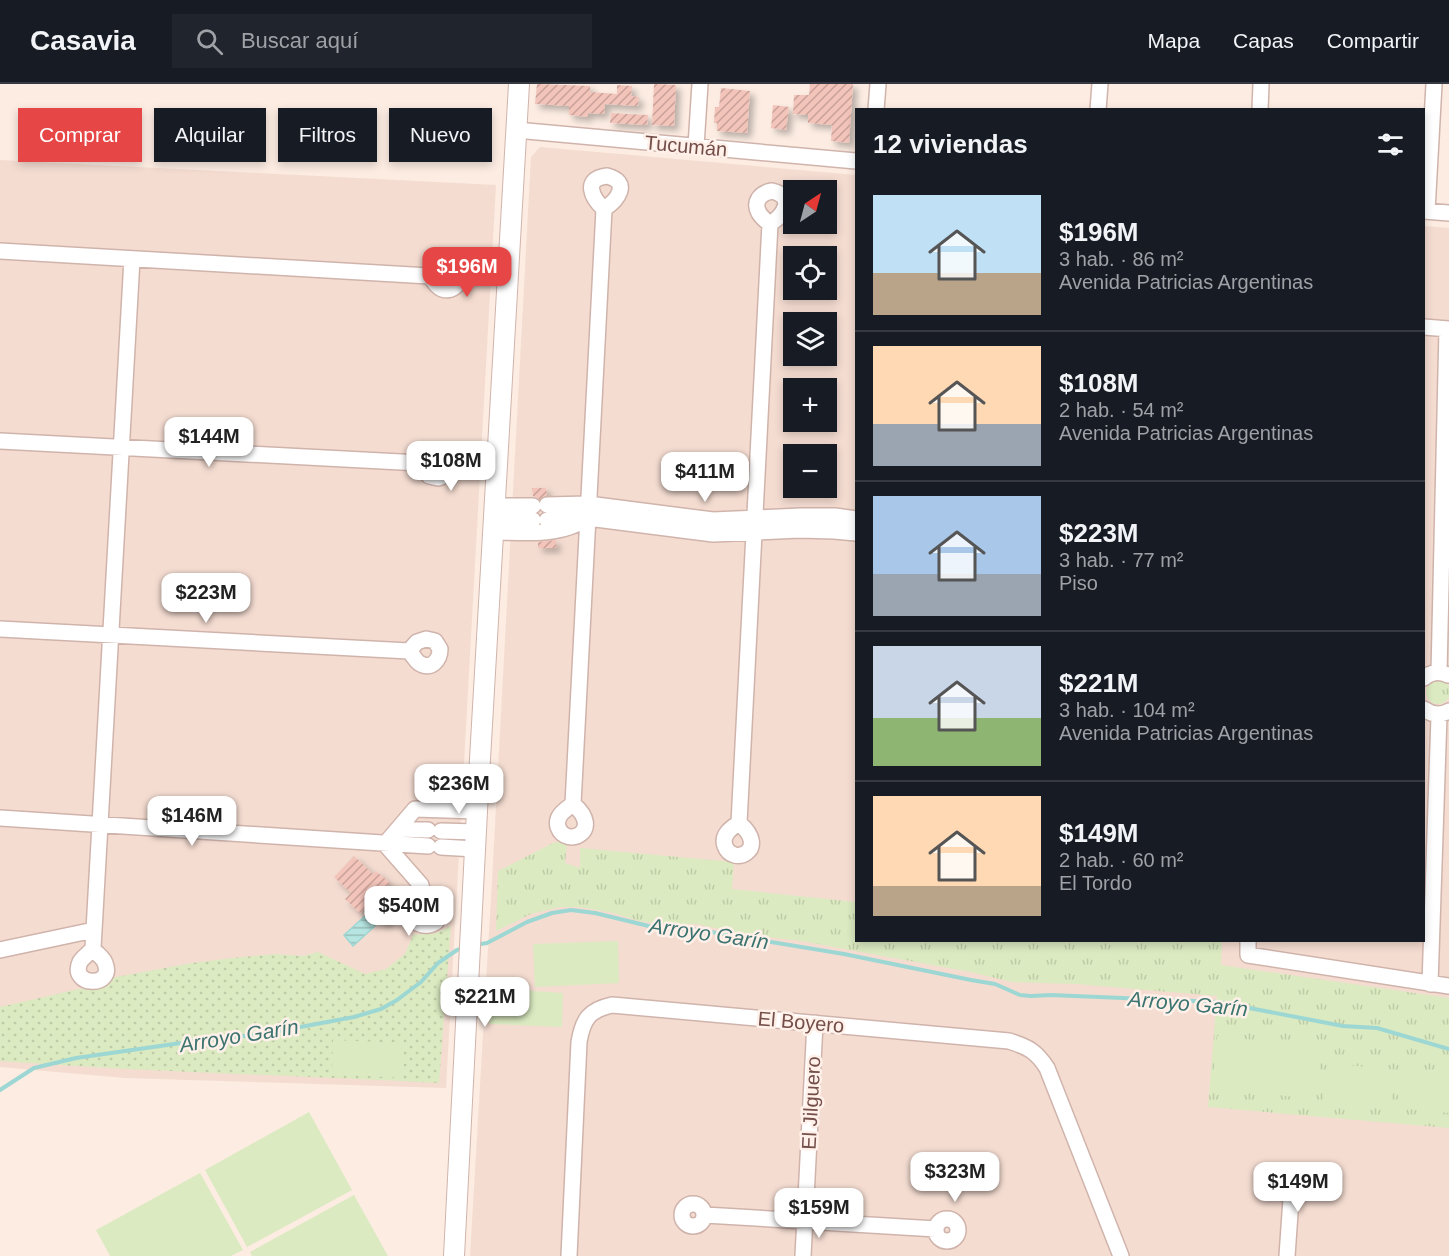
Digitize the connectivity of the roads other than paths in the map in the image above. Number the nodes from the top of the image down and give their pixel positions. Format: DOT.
graph roads {
  1 [pos="519,84"];
  2 [pos="700,84"];
  3 [pos="878,84"];
  4 [pos="1100,84"];
  5 [pos="1261,84"];
  6 [pos="1434,84"];
  7 [pos="876,108"];
  8 [pos="1098,108"];
  9 [pos="1260,108"];
  10 [pos="516,130"];
  11 [pos="696,146"];
  12 [pos="855,161"];
  13 [pos="604,209"];
  14 [pos="1425,211"];
  15 [pos="1449,213"];
  16 [pos="770,224"];
  17 [pos="0,252"];
  18 [pos="132,259"];
  19 [pos="429,276"];
  20 [pos="1425,327"];
  21 [pos="1448,329"];
  22 [pos="0,441"];
  23 [pos="121,447"];
  24 [pos="420,463"];
  25 [pos="588,511"];
  26 [pos="855,519"];
  27 [pos="493,520"];
  28 [pos="755,526"];
  29 [pos="855,533"];
  30 [pos="0,629"];
  31 [pos="111,636"];
  32 [pos="409,651"];
  33 [pos="1444,674"];
  34 [pos="1425,677"];
  35 [pos="1425,710"];
  36 [pos="1444,713"];
  37 [pos="573,804"];
  38 [pos="477,811"];
  39 [pos="0,818"];
  40 [pos="739,823"];
  41 [pos="100,824"];
  42 [pos="398,829"];
  43 [pos="476,841"];
  44 [pos="386,844"];
  45 [pos="423,895"];
  46 [pos="94,930"];
  47 [pos="1248,942"];
  48 [pos="93,948"];
  49 [pos="0,950"];
  50 [pos="1430,984"];
  51 [pos="1449,986"];
  52 [pos="815,1023"];
  53 [pos="1291,1199"];
  54 [pos="705,1215"];
  55 [pos="805,1222"];
  56 [pos="936,1229"];
  57 [pos="454,1256"];
  58 [pos="569,1256"];
  59 [pos="803,1256"];
  60 [pos="1121,1256"];
  61 [pos="1287,1256"];
  1 -- 10 [label="street"];
  2 -- 11 [label="street"];
  3 -- 7 [label="street"];
  4 -- 8 [label="street"];
  5 -- 9 [label="street"];
  6 -- 14 [label="street"];
  10 -- 11 [label="street, Tucumán"];
  10 -- 27 [label="street"];
  11 -- 12 [label="street, Tucumán"];
  13 -- 25 [label="street"];
  14 -- 15 [label="street"];
  16 -- 28 [label="street"];
  17 -- 18 [label="street"];
  18 -- 19 [label="street"];
  18 -- 23 [label="street"];
  20 -- 21 [label="street"];
  21 -- 33 [label="street"];
  22 -- 23 [label="street"];
  23 -- 24 [label="street"];
  23 -- 31 [label="street"];
  25 -- 27 [label="street"];
  25 -- 27 [label="street"];
  25 -- 28 [label="street"];
  25 -- 37 [label="street"];
  26 -- 28 [label="street"];
  27 -- 38 [label="street"];
  28 -- 29 [label="street"];
  28 -- 40 [label="street"];
  30 -- 31 [label="street"];
  31 -- 32 [label="street"];
  31 -- 41 [label="street"];
  33 -- 34 [label="street"];
  35 -- 36 [label="street"];
  36 -- 50 [label="street"];
  38 -- 42 [label="street"];
  38 -- 43 [label="street"];
  39 -- 41 [label="street"];
  41 -- 44 [label="street"];
  41 -- 46 [label="street"];
  42 -- 43 [label="street"];
  42 -- 44 [label="street"];
  43 -- 44 [label="street"];
  43 -- 57 [label="street"];
  44 -- 45 [label="street"];
  46 -- 48 [label="street"];
  46 -- 49 [label="street"];
  47 -- 50 [label="street"];
  50 -- 51 [label="street"];
  52 -- 55 [label="street, El Jilguero"];
  52 -- 58 [label="street, El Boyero"];
  52 -- 60 [label="street, El Boyero"];
  53 -- 61 [label="street"];
  54 -- 55 [label="street"];
  55 -- 56 [label="street"];
  55 -- 59 [label="street, El Jilguero"];
}
